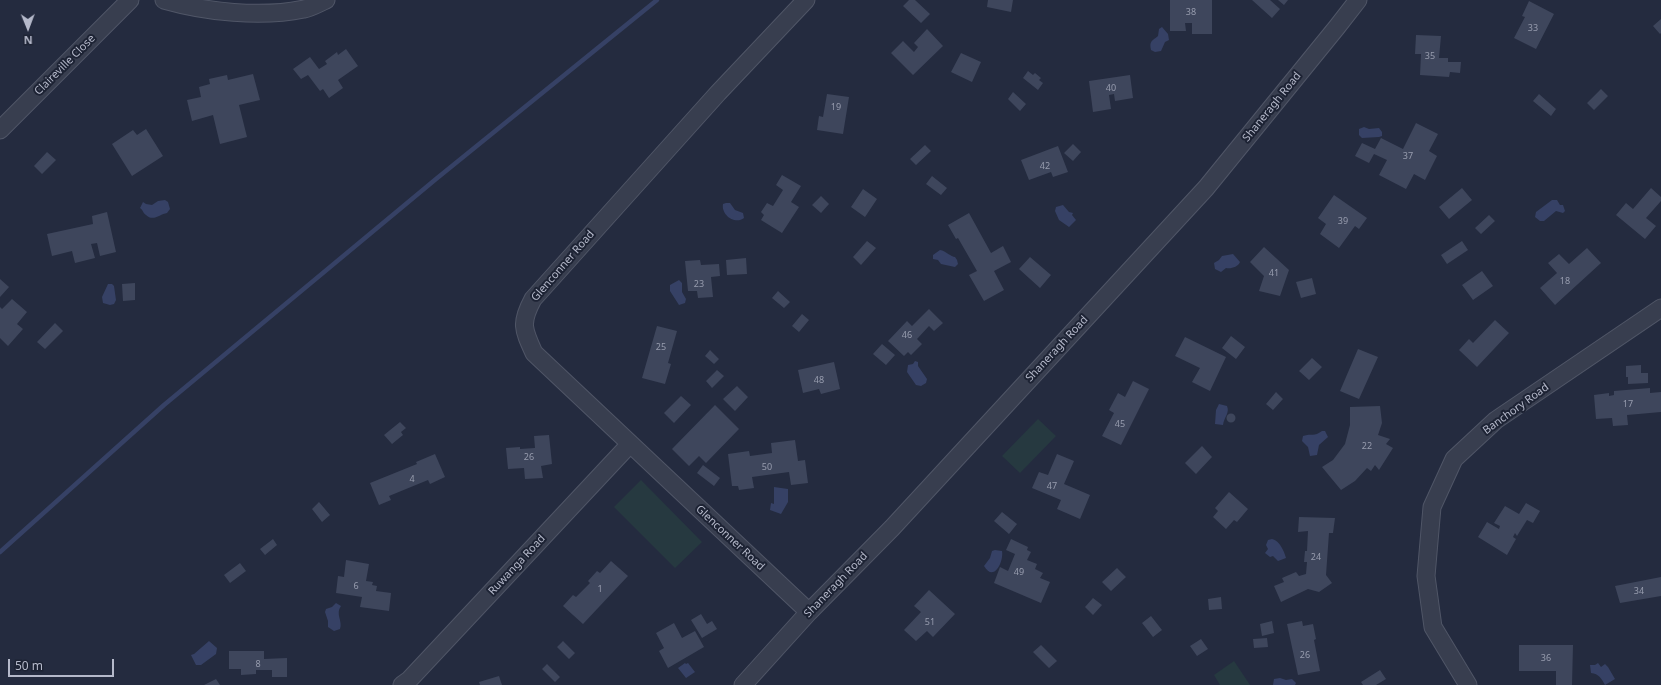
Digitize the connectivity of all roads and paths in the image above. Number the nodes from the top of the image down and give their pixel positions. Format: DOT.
graph roads {
  1 [pos="130,0"];
  2 [pos="164,0"];
  3 [pos="326,0"];
  4 [pos="806,0"];
  5 [pos="1358,0"];
  6 [pos="0,130"];
  7 [pos="1661,308"];
  8 [pos="630,444"];
  9 [pos="809,612"];
  10 [pos="402,685"];
  11 [pos="743,685"];
  12 [pos="1468,685"];
  1 -- 6 [label="street, Claireville Close"];
  2 -- 3 [label="street"];
  4 -- 8 [label="street, Glenconner Road"];
  5 -- 9 [label="street, Shaneragh Road"];
  7 -- 12 [label="street, Banchory Road"];
  8 -- 9 [label="street, Glenconner Road"];
  8 -- 10 [label="street, Ruwanga Road"];
  9 -- 11 [label="street, Shaneragh Road"];
}
